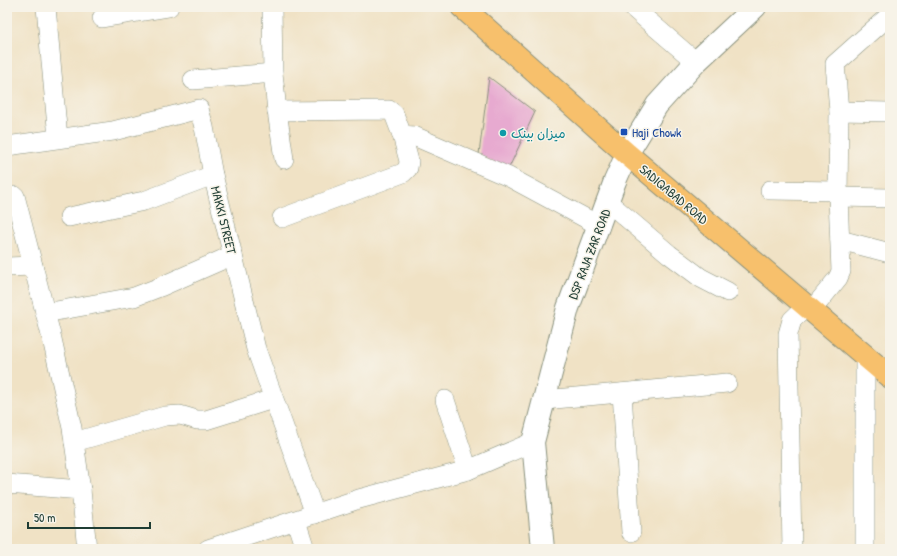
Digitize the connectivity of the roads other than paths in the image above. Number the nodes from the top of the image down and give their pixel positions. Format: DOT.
graph roads {
  1 [pos="46,7"];
  2 [pos="169,7"];
  3 [pos="272,7"];
  4 [pos="462,7"];
  5 [pos="632,7"];
  6 [pos="755,7"];
  7 [pos="890,15"];
  8 [pos="102,18"];
  9 [pos="696,62"];
  10 [pos="273,73"];
  11 [pos="194,80"];
  12 [pos="277,111"];
  13 [pos="839,111"];
  14 [pos="890,112"];
  15 [pos="402,135"];
  16 [pos="58,138"];
  17 [pos="7,146"];
  18 [pos="627,154"];
  19 [pos="284,159"];
  20 [pos="213,175"];
  21 [pos="770,190"];
  22 [pos="838,194"];
  23 [pos="15,196"];
  24 [pos="890,198"];
  25 [pos="608,202"];
  26 [pos="69,218"];
  27 [pos="282,218"];
  28 [pos="600,226"];
  29 [pos="840,240"];
  30 [pos="890,253"];
  31 [pos="232,255"];
  32 [pos="33,266"];
  33 [pos="7,267"];
  34 [pos="728,292"];
  35 [pos="809,308"];
  36 [pos="45,313"];
  37 [pos="865,355"];
  38 [pos="890,377"];
  39 [pos="727,383"];
  40 [pos="622,393"];
  41 [pos="273,399"];
  42 [pos="445,400"];
  43 [pos="544,400"];
  44 [pos="74,442"];
  45 [pos="533,442"];
  46 [pos="468,470"];
  47 [pos="7,484"];
  48 [pos="81,490"];
  49 [pos="315,514"];
  50 [pos="296,521"];
  51 [pos="631,532"];
  52 [pos="87,549"];
  53 [pos="208,549"];
  54 [pos="305,549"];
  55 [pos="543,549"];
  56 [pos="792,549"];
  57 [pos="865,549"];
  1 -- 16 [label="street"];
  2 -- 8 [label="street"];
  3 -- 10 [label="street"];
  4 -- 18 [label="main road, SADIQABAD ROAD"];
  5 -- 9 [label="street"];
  6 -- 9 [label="street, DSP RAJA ZAR ROAD"];
  7 -- 13 [label="street"];
  9 -- 18 [label="street, DSP RAJA ZAR ROAD"];
  10 -- 11 [label="street"];
  10 -- 12 [label="street"];
  12 -- 15 [label="street"];
  12 -- 19 [label="street"];
  13 -- 14 [label="street"];
  13 -- 22 [label="street"];
  15 -- 27 [label="street"];
  15 -- 28 [label="street"];
  16 -- 17 [label="street, MAKKI STREET"];
  16 -- 20 [label="street, MAKKI STREET"];
  18 -- 25 [label="street, DSP RAJA ZAR ROAD"];
  18 -- 35 [label="main road, SADIQABAD ROAD"];
  20 -- 26 [label="street"];
  20 -- 31 [label="street, MAKKI STREET"];
  21 -- 22 [label="street"];
  22 -- 24 [label="street"];
  22 -- 29 [label="street"];
  23 -- 32 [label="street"];
  25 -- 28 [label="street, DSP RAJA ZAR ROAD"];
  25 -- 34 [label="street"];
  28 -- 43 [label="street, DSP RAJA ZAR ROAD"];
  29 -- 30 [label="street"];
  29 -- 35 [label="street"];
  31 -- 36 [label="street"];
  31 -- 41 [label="street, MAKKI STREET"];
  32 -- 33 [label="street"];
  32 -- 36 [label="street"];
  35 -- 37 [label="main road, SADIQABAD ROAD"];
  35 -- 56 [label="street"];
  36 -- 44 [label="street"];
  37 -- 38 [label="main road, SADIQABAD ROAD"];
  37 -- 57 [label="street"];
  39 -- 40 [label="street"];
  40 -- 43 [label="street"];
  40 -- 51 [label="street"];
  41 -- 44 [label="street"];
  41 -- 49 [label="street, MAKKI STREET"];
  42 -- 46 [label="street"];
  43 -- 45 [label="street, DSP RAJA ZAR ROAD"];
  44 -- 48 [label="street"];
  45 -- 46 [label="street"];
  45 -- 55 [label="street, DSP RAJA ZAR ROAD"];
  46 -- 49 [label="street"];
  47 -- 48 [label="street"];
  48 -- 52 [label="street"];
  49 -- 50 [label="street"];
  50 -- 53 [label="street"];
  50 -- 54 [label="street"];
}
